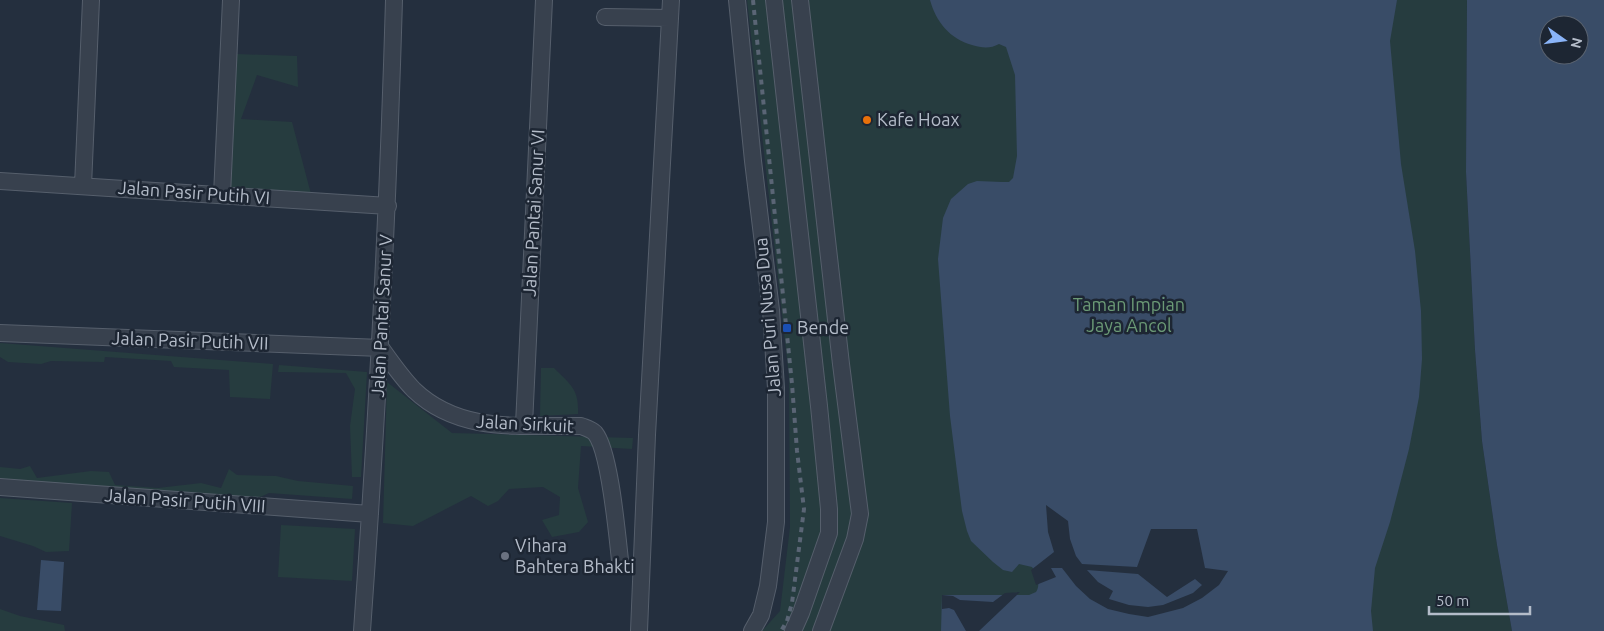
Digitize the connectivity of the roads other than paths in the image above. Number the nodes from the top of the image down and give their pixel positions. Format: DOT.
graph roads {
  1 [pos="91,0"];
  2 [pos="231,0"];
  3 [pos="394,0"];
  4 [pos="544,0"];
  5 [pos="671,0"];
  6 [pos="737,0"];
  7 [pos="774,0"];
  8 [pos="800,0"];
  9 [pos="605,17"];
  10 [pos="670,18"];
  11 [pos="0,181"];
  12 [pos="83,186"];
  13 [pos="222,195"];
  14 [pos="388,206"];
  15 [pos="0,333"];
  16 [pos="381,348"];
  17 [pos="841,364"];
  18 [pos="814,368"];
  19 [pos="524,426"];
  20 [pos="0,487"];
  21 [pos="370,514"];
  22 [pos="620,560"];
  23 [pos="362,631"];
  24 [pos="639,631"];
  25 [pos="752,631"];
  26 [pos="793,631"];
  27 [pos="821,631"];
  1 -- 12 [label="street"];
  2 -- 13 [label="street"];
  3 -- 14 [label="street, Jalan Pantai Sanur V"];
  4 -- 19 [label="street, Jalan Pantai Sanur VI"];
  5 -- 10 [label="street"];
  6 -- 25 [label="street, Jalan Puri Nusa Dua"];
  7 -- 18 [label="street"];
  8 -- 17 [label="street"];
  9 -- 10 [label="street"];
  10 -- 24 [label="street"];
  11 -- 12 [label="street, Jalan Pasir Putih VI"];
  12 -- 13 [label="street, Jalan Pasir Putih VI"];
  13 -- 14 [label="street, Jalan Pasir Putih VI"];
  14 -- 16 [label="street, Jalan Pantai Sanur V"];
  15 -- 16 [label="street, Jalan Pasir Putih VII"];
  16 -- 19 [label="street, Jalan Sirkuit"];
  16 -- 21 [label="street, Jalan Pantai Sanur V"];
  17 -- 18 [label="street"];
  17 -- 27 [label="street"];
  18 -- 26 [label="street"];
  19 -- 22 [label="street, Jalan Sirkuit"];
  20 -- 21 [label="street, Jalan Pasir Putih VIII"];
  21 -- 23 [label="street, Jalan Pantai Sanur V"];
}
